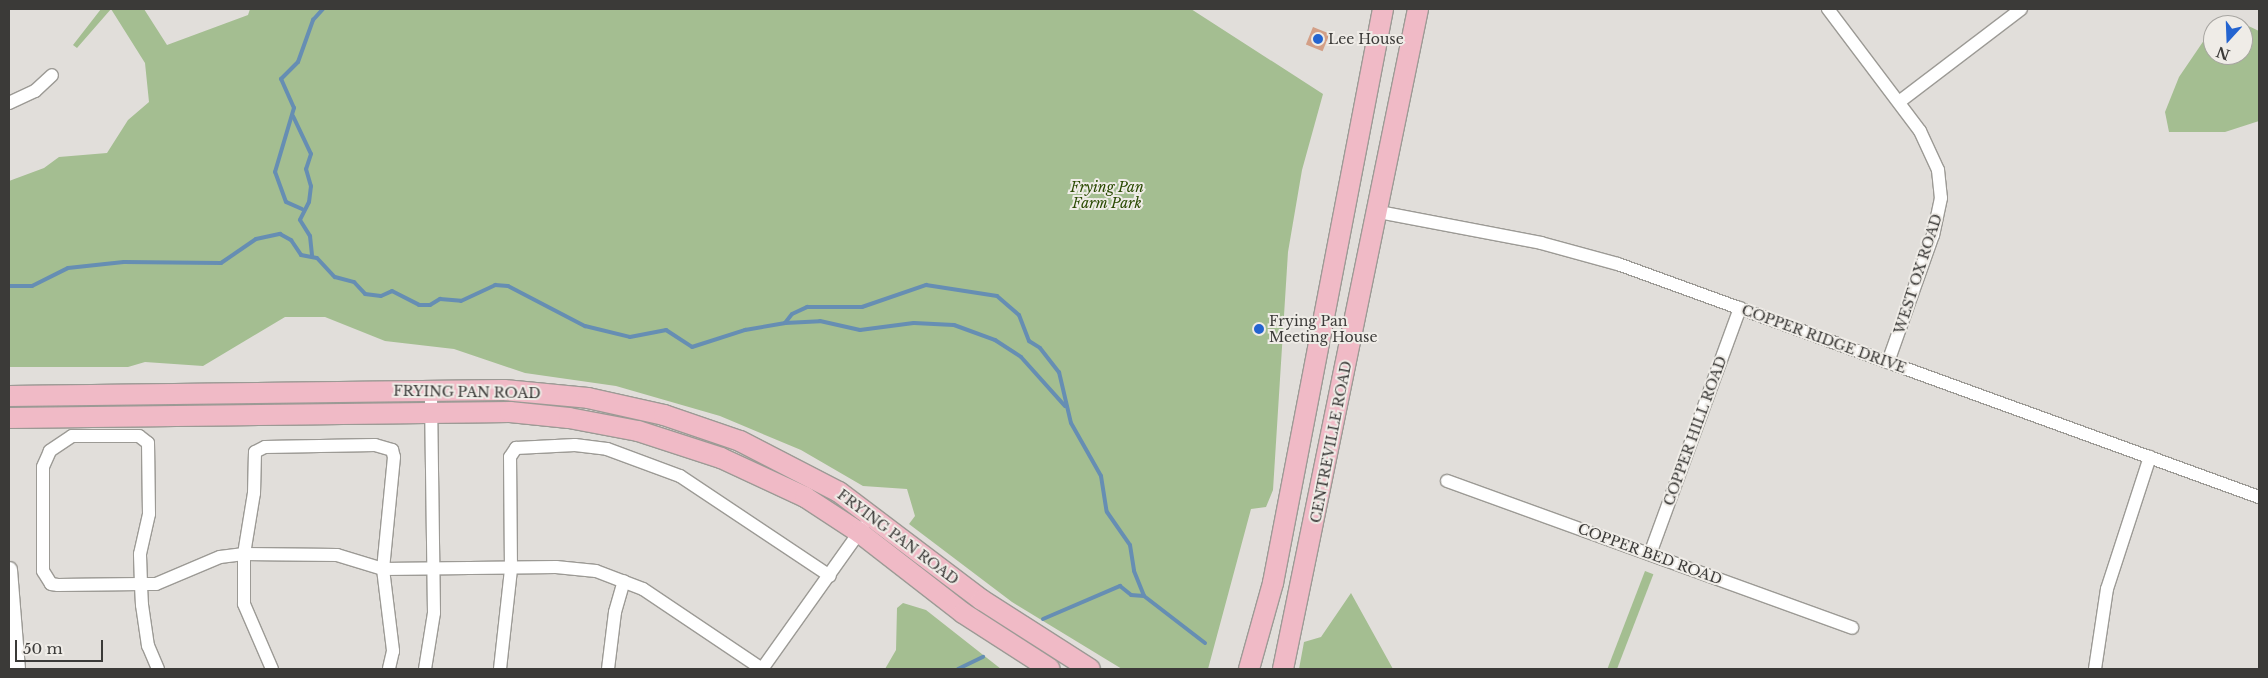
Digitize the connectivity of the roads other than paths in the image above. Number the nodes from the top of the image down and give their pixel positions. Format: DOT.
graph roads {
  1 [pos="1383,9"];
  2 [pos="1418,9"];
  3 [pos="1828,9"];
  4 [pos="2021,9"];
  5 [pos="52,75"];
  6 [pos="1899,102"];
  7 [pos="9,103"];
  8 [pos="1379,212"];
  9 [pos="1740,308"];
  10 [pos="1888,362"];
  11 [pos="431,390"];
  12 [pos="9,396"];
  13 [pos="431,412"];
  14 [pos="9,418"];
  15 [pos="2150,457"];
  16 [pos="1447,480"];
  17 [pos="2259,497"];
  18 [pos="872,515"];
  19 [pos="860,533"];
  20 [pos="244,554"];
  21 [pos="1650,554"];
  22 [pos="383,569"];
  23 [pos="9,570"];
  24 [pos="434,570"];
  25 [pos="511,570"];
  26 [pos="830,576"];
  27 [pos="624,581"];
  28 [pos="141,584"];
  29 [pos="1852,628"];
  30 [pos="17,669"];
  31 [pos="158,669"];
  32 [pos="272,669"];
  33 [pos="389,669"];
  34 [pos="425,669"];
  35 [pos="500,669"];
  36 [pos="608,669"];
  37 [pos="762,669"];
  38 [pos="1050,669"];
  39 [pos="1090,669"];
  40 [pos="1249,669"];
  41 [pos="1283,669"];
  42 [pos="2095,669"];
  1 -- 40 [label="main road"];
  2 -- 8 [label="main road, CENTREVILLE ROAD"];
  3 -- 6 [label="street, WEST OX ROAD"];
  4 -- 6 [label="street"];
  5 -- 7 [label="street"];
  6 -- 10 [label="street, WEST OX ROAD"];
  8 -- 9 [label="street, COPPER RIDGE DRIVE"];
  8 -- 41 [label="main road, CENTREVILLE ROAD"];
  9 -- 10 [label="street, COPPER RIDGE DRIVE"];
  9 -- 21 [label="street, COPPER HILL ROAD"];
  10 -- 15 [label="street, COPPER RIDGE DRIVE"];
  11 -- 12 [label="main road, FRYING PAN ROAD"];
  11 -- 13 [label="street"];
  11 -- 18 [label="main road, FRYING PAN ROAD"];
  13 -- 14 [label="main road, FRYING PAN ROAD"];
  13 -- 19 [label="main road, FRYING PAN ROAD"];
  13 -- 24 [label="street"];
  15 -- 17 [label="street, COPPER RIDGE DRIVE"];
  15 -- 42 [label="street"];
  16 -- 21 [label="street, COPPER BED ROAD"];
  18 -- 19 [label="street"];
  18 -- 39 [label="main road, FRYING PAN ROAD"];
  19 -- 26 [label="street"];
  19 -- 38 [label="main road, FRYING PAN ROAD"];
  20 -- 22 [label="street"];
  20 -- 22 [label="street"];
  20 -- 28 [label="street"];
  20 -- 32 [label="street"];
  21 -- 29 [label="street, COPPER BED ROAD"];
  22 -- 24 [label="street"];
  22 -- 33 [label="street"];
  23 -- 30 [label="street"];
  24 -- 25 [label="street"];
  24 -- 34 [label="street"];
  25 -- 26 [label="street"];
  25 -- 27 [label="street"];
  25 -- 35 [label="street"];
  26 -- 37 [label="street"];
  27 -- 36 [label="street"];
  27 -- 37 [label="street"];
  28 -- 28 [label="street"];
  28 -- 31 [label="street"];
}
